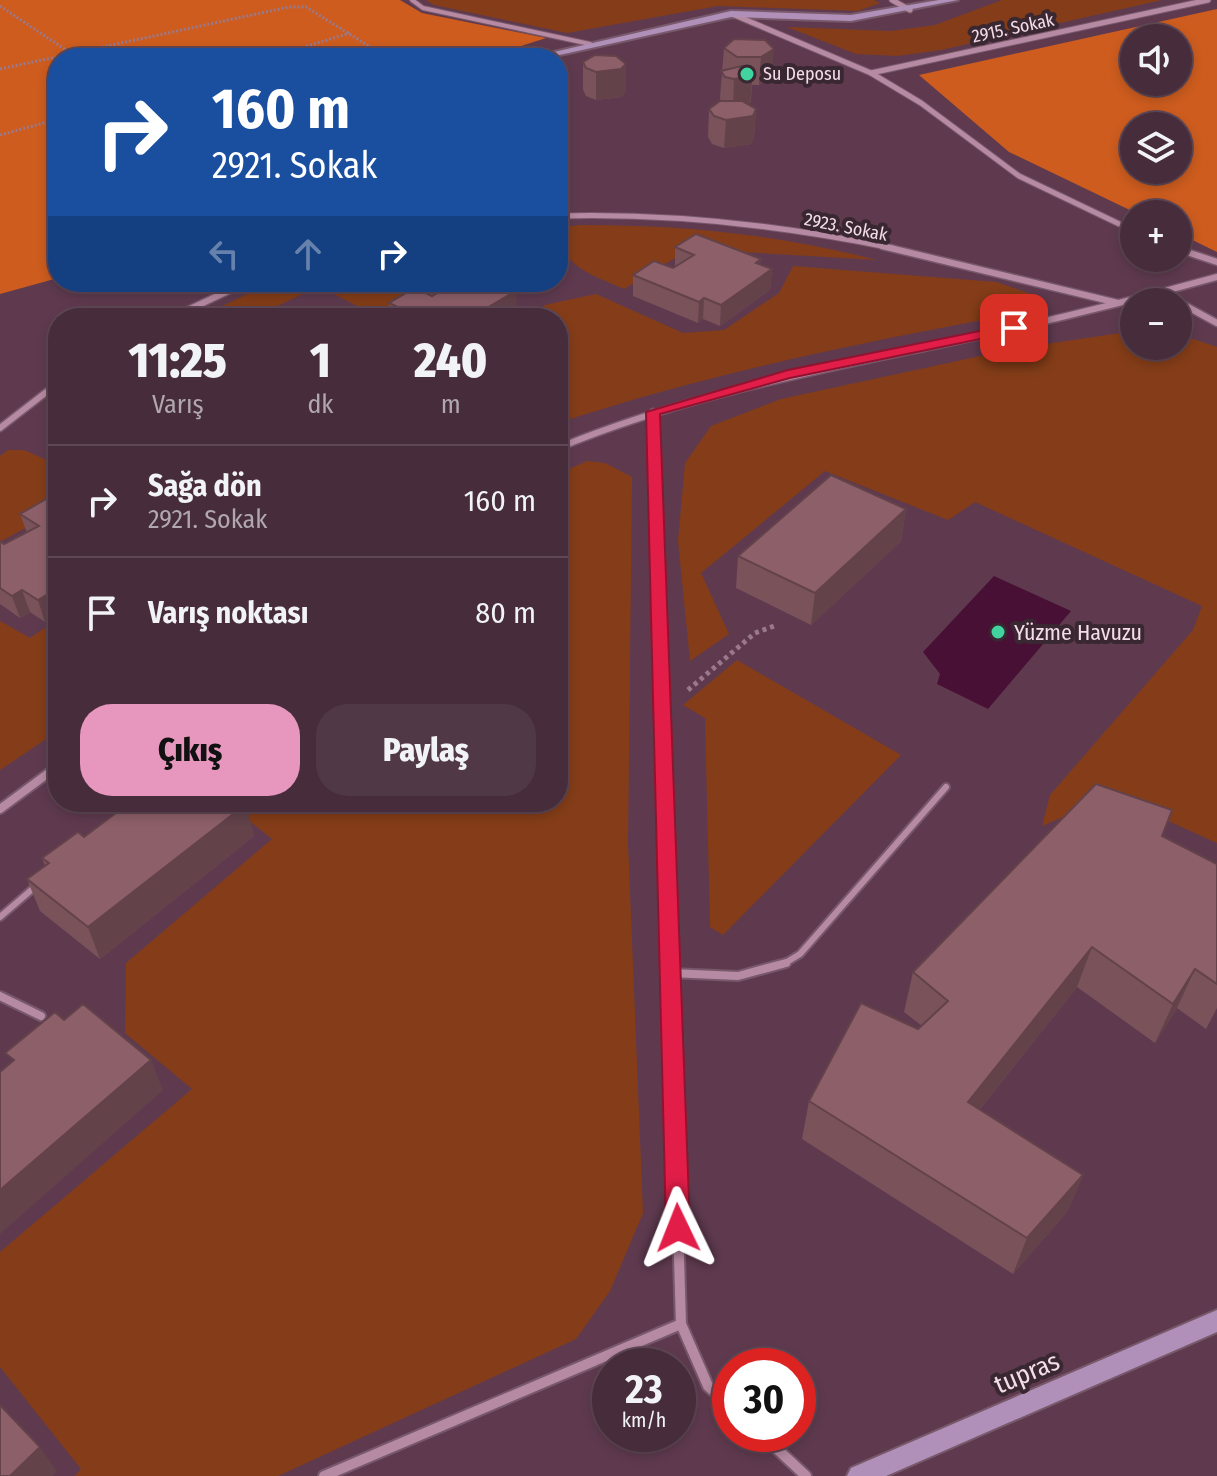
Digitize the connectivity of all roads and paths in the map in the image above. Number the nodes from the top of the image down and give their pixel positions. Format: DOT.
graph roads {
  1 [pos="412,0"];
  2 [pos="892,0"];
  3 [pos="954,0"];
  4 [pos="1208,0"];
  5 [pos="0,6"];
  6 [pos="910,10"];
  7 [pos="731,14"];
  8 [pos="351,33"];
  9 [pos="590,44"];
  10 [pos="63,48"];
  11 [pos="100,48"];
  12 [pos="301,48"];
  13 [pos="373,48"];
  14 [pos="568,49"];
  15 [pos="48,59"];
  16 [pos="0,69"];
  17 [pos="871,73"];
  18 [pos="48,122"];
  19 [pos="0,135"];
  20 [pos="568,216"];
  21 [pos="1120,224"];
  22 [pos="1192,254"];
  23 [pos="1217,262"];
  24 [pos="1217,277"];
  25 [pos="1179,288"];
  26 [pos="226,292"];
  27 [pos="1120,303"];
  28 [pos="1120,305"];
  29 [pos="192,308"];
  30 [pos="1192,309"];
  31 [pos="1217,323"];
  32 [pos="48,391"];
  33 [pos="653,412"];
  34 [pos="0,428"];
  35 [pos="568,444"];
  36 [pos="777,625"];
  37 [pos="662,712"];
  38 [pos="48,773"];
  39 [pos="946,787"];
  40 [pos="0,809"];
  41 [pos="48,875"];
  42 [pos="0,917"];
  43 [pos="671,973"];
  44 [pos="0,996"];
  45 [pos="41,1016"];
  46 [pos="1217,1321"];
  47 [pos="681,1324"];
  48 [pos="712,1390"];
  49 [pos="780,1452"];
  50 [pos="324,1476"];
  51 [pos="806,1476"];
  52 [pos="859,1476"];
  1 -- 9 [label="lane"];
  2 -- 6 [label="street"];
  3 -- 6 [label="street"];
  4 -- 17 [label="street, 2915. Sokak"];
  5 -- 10 [label="path"];
  6 -- 7 [label="street"];
  7 -- 9 [label="street"];
  7 -- 17 [label="street"];
  8 -- 11 [label="path"];
  8 -- 12 [label="path"];
  8 -- 13 [label="path"];
  9 -- 14 [label="street"];
  15 -- 16 [label="path"];
  17 -- 21 [label="street"];
  18 -- 19 [label="path"];
  20 -- 27 [label="street, 2923. Sokak"];
  22 -- 23 [label="street"];
  24 -- 25 [label="street"];
  26 -- 29 [label="street"];
  28 -- 33 [label="street"];
  30 -- 31 [label="street"];
  32 -- 34 [label="street"];
  33 -- 35 [label="street"];
  33 -- 37 [label="street"];
  36 -- 37 [label="path"];
  37 -- 43 [label="street"];
  38 -- 40 [label="street"];
  39 -- 43 [label="lane"];
  41 -- 42 [label="lane"];
  43 -- 47 [label="street"];
  44 -- 45 [label="lane"];
  46 -- 52 [label="street, tupras"];
  47 -- 48 [label="street"];
  47 -- 50 [label="street"];
  49 -- 51 [label="street"];
}
